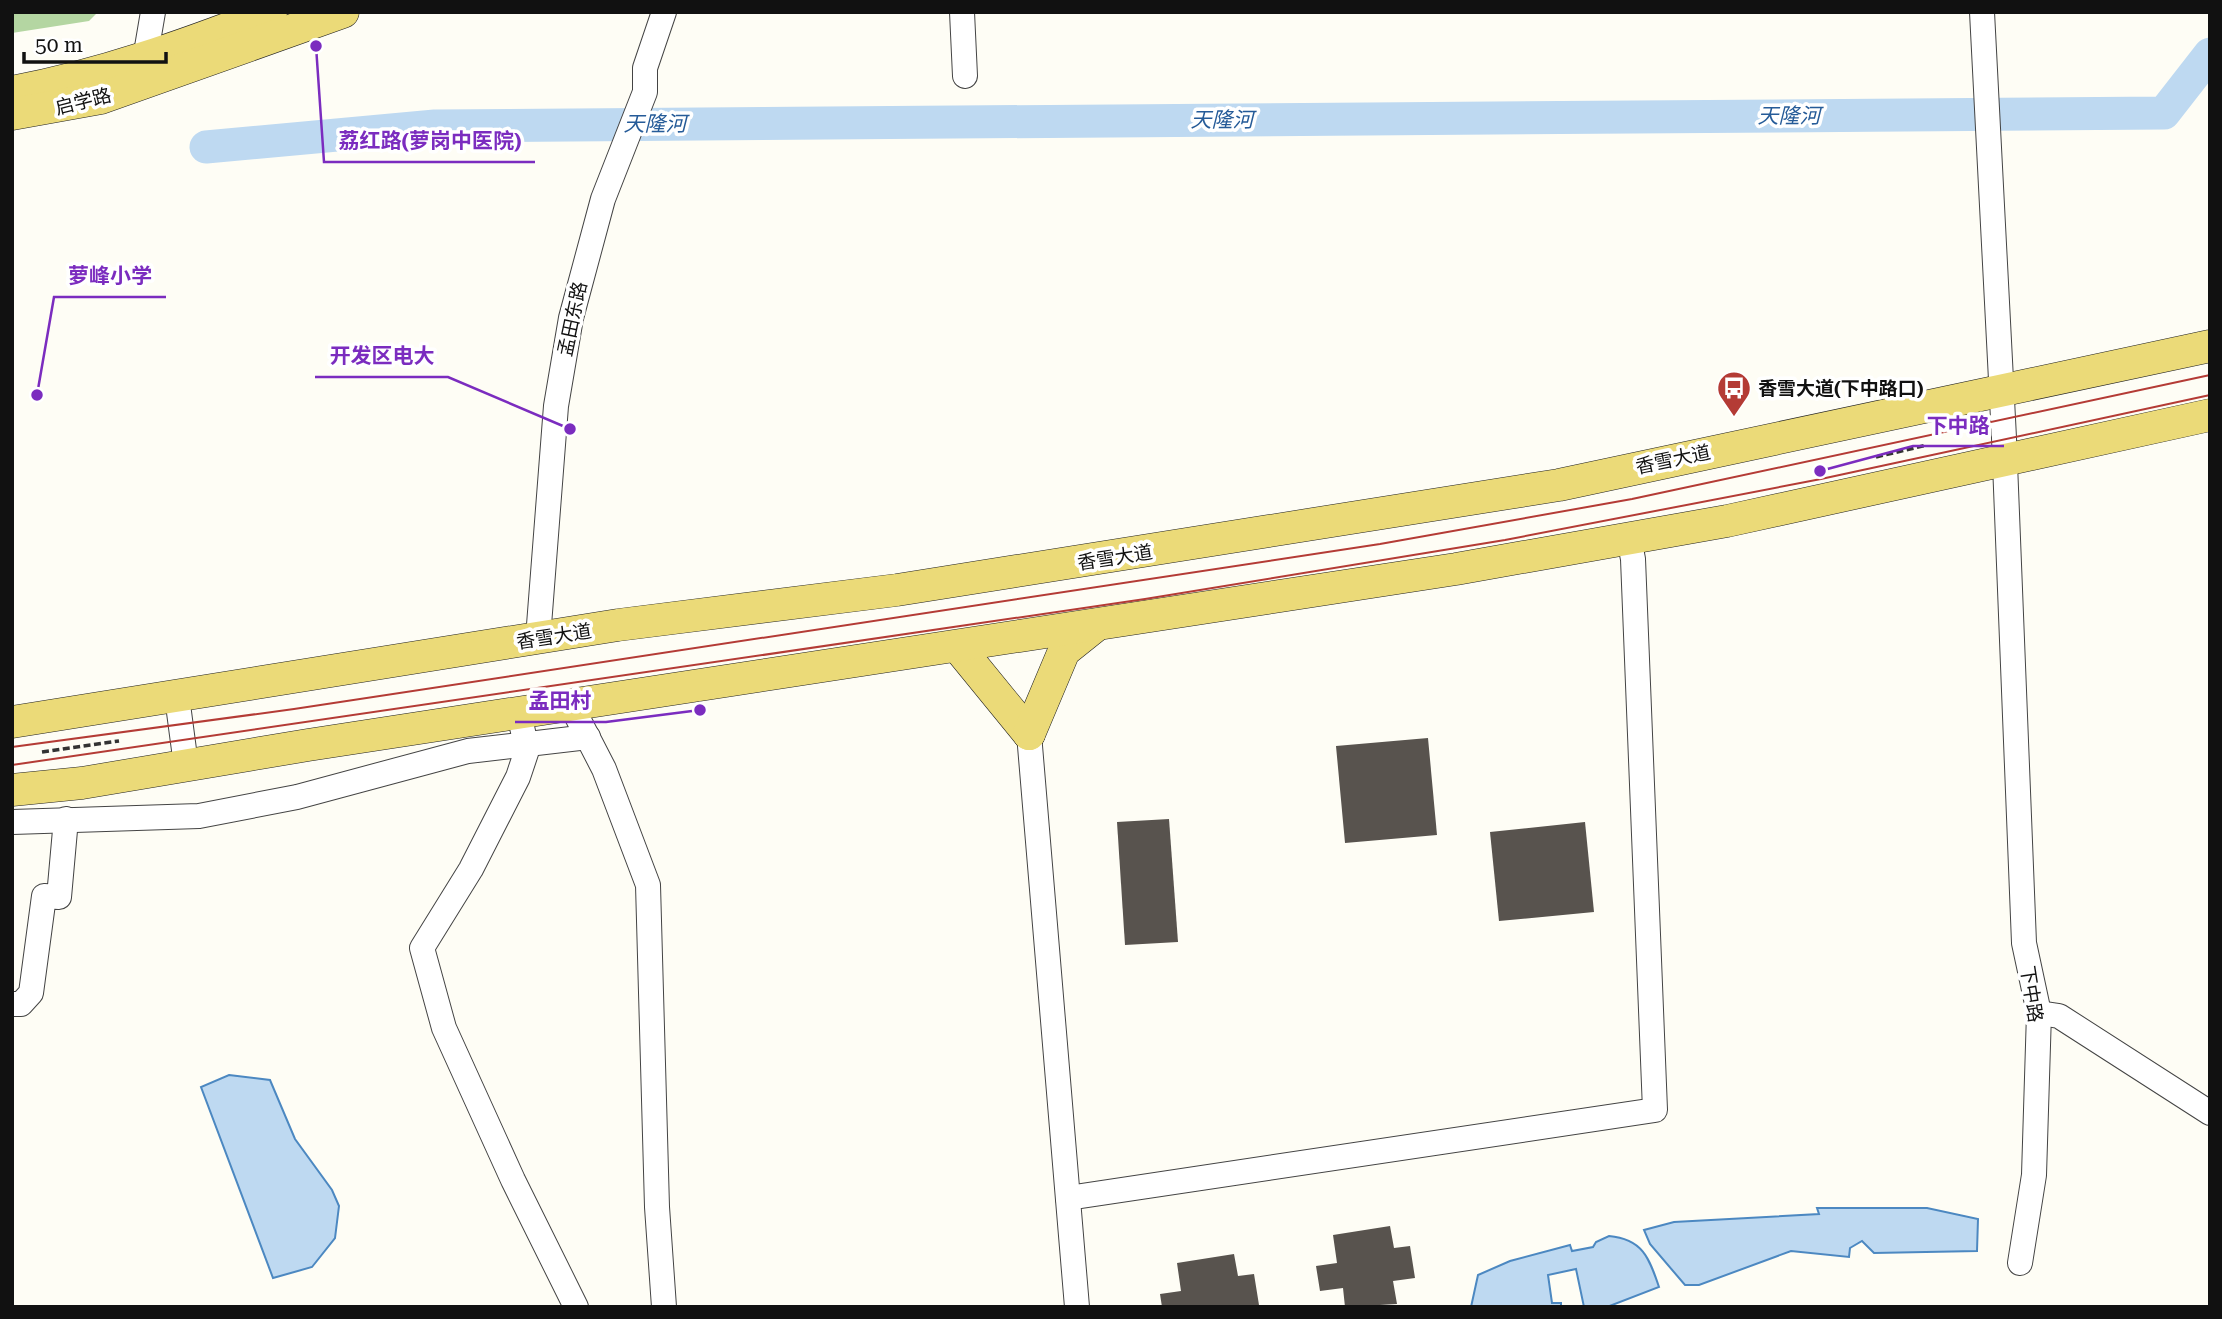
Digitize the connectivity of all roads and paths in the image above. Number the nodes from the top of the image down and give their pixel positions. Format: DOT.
graph roads {
  1 [pos="153,12"];
  2 [pos="271,12"];
  3 [pos="343,12"];
  4 [pos="664,12"];
  5 [pos="962,12"];
  6 [pos="1982,12"];
  7 [pos="148,70"];
  8 [pos="965,76"];
  9 [pos="12,92"];
  10 [pos="12,114"];
  11 [pos="2210,346"];
  12 [pos="2002,391"];
  13 [pos="2210,415"];
  14 [pos="1927,445"];
  15 [pos="1876,457"];
  16 [pos="2005,461"];
  17 [pos="1629,538"];
  18 [pos="1094,626"];
  19 [pos="538,638"];
  20 [pos="958,647"];
  21 [pos="177,697"];
  22 [pos="571,705"];
  23 [pos="519,713"];
  24 [pos="12,722"];
  25 [pos="1029,734"];
  26 [pos="588,737"];
  27 [pos="119,741"];
  28 [pos="526,744"];
  29 [pos="42,752"];
  30 [pos="186,765"];
  31 [pos="12,790"];
  32 [pos="66,819"];
  33 [pos="12,822"];
  34 [pos="12,1004"];
  35 [pos="2039,1013"];
  36 [pos="2210,1113"];
  37 [pos="1068,1198"];
  38 [pos="2020,1263"];
  39 [pos="576,1307"];
  40 [pos="664,1307"];
  41 [pos="1077,1307"];
  1 -- 7 [label="street"];
  2 -- 7 [label="main road"];
  3 -- 7 [label="main road"];
  4 -- 19 [label="street, 孟田东路"];
  5 -- 8 [label="street"];
  6 -- 12 [label="street, 下中路"];
  7 -- 9 [label="main road, 启学路"];
  7 -- 10 [label="main road, 启学路"];
  11 -- 12 [label="main road, 香雪大道"];
  12 -- 16 [label="street, 下中路"];
  12 -- 19 [label="main road, 香雪大道"];
  13 -- 16 [label="main road"];
  14 -- 15 [label="path"];
  16 -- 17 [label="main road"];
  16 -- 35 [label="street, 下中路"];
  17 -- 18 [label="main road"];
  17 -- 37 [label="street"];
  18 -- 20 [label="main road"];
  18 -- 25 [label="main road"];
  19 -- 21 [label="main road, 香雪大道"];
  20 -- 22 [label="main road"];
  20 -- 25 [label="main road"];
  21 -- 24 [label="main road, 香雪大道"];
  21 -- 30 [label="street"];
  22 -- 23 [label="main road"];
  22 -- 26 [label="street"];
  23 -- 28 [label="street"];
  23 -- 30 [label="main road"];
  25 -- 37 [label="street"];
  26 -- 28 [label="street"];
  26 -- 40 [label="street"];
  27 -- 29 [label="path"];
  28 -- 32 [label="street"];
  28 -- 39 [label="street"];
  30 -- 31 [label="main road"];
  32 -- 33 [label="street"];
  32 -- 34 [label="street"];
  35 -- 36 [label="street"];
  35 -- 38 [label="street, 下中路"];
  37 -- 41 [label="street"];
}
